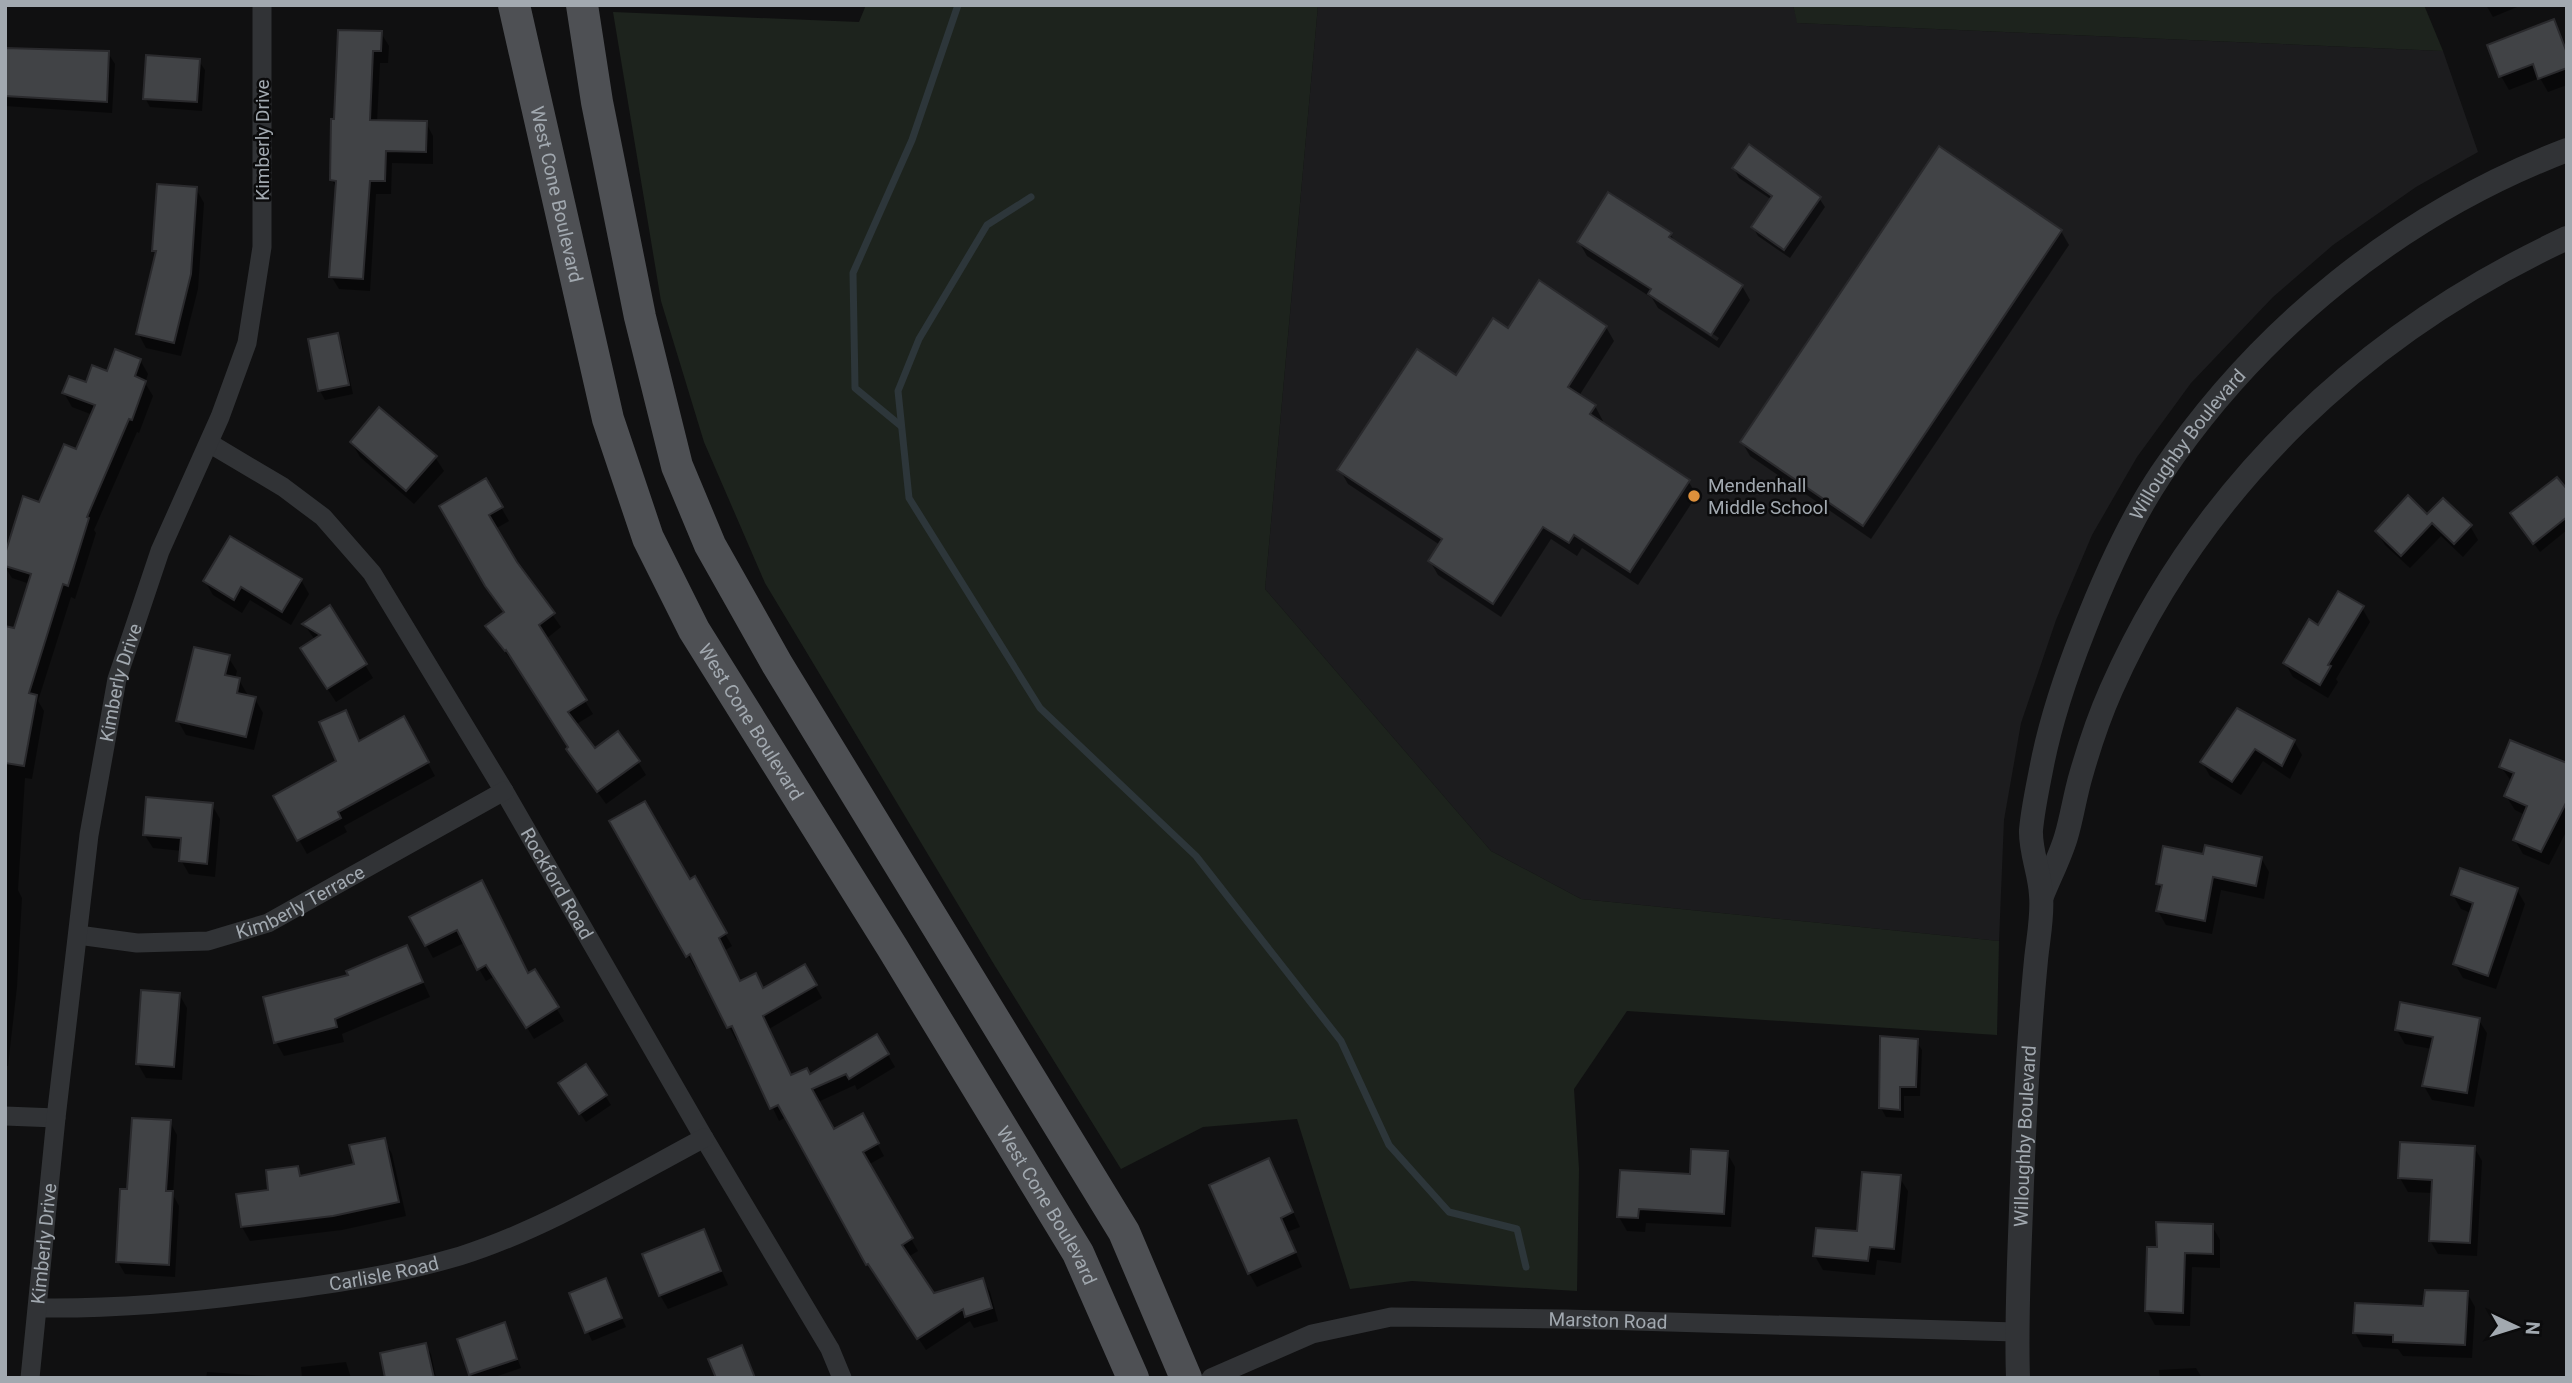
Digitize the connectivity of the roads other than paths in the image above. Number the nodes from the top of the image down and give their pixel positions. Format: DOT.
graph roads {
  1 [pos="262,5"];
  2 [pos="514,5"];
  3 [pos="582,5"];
  4 [pos="2567,150"];
  5 [pos="2567,238"];
  6 [pos="209,443"];
  7 [pos="504,791"];
  8 [pos="2042,896"];
  9 [pos="78,935"];
  10 [pos="5,1116"];
  11 [pos="56,1118"];
  12 [pos="704,1138"];
  13 [pos="38,1308"];
  14 [pos="2016,1332"];
  15 [pos="30,1378"];
  16 [pos="842,1378"];
  17 [pos="1133,1378"];
  18 [pos="1186,1378"];
  19 [pos="1211,1378"];
  20 [pos="2018,1378"];
  1 -- 6 [label="street, Kimberly Drive"];
  2 -- 17 [label="main road, West Cone Boulevard"];
  3 -- 18 [label="main road"];
  4 -- 8 [label="street, Willoughby Boulevard"];
  5 -- 8 [label="street, Willoughby Boulevard"];
  6 -- 7 [label="street, Rockford Road"];
  6 -- 9 [label="street, Kimberly Drive"];
  7 -- 9 [label="street, Kimberly Terrace"];
  7 -- 12 [label="street, Rockford Road"];
  8 -- 14 [label="street, Willoughby Boulevard"];
  9 -- 11 [label="street, Kimberly Drive"];
  10 -- 11 [label="street"];
  11 -- 13 [label="street, Kimberly Drive"];
  12 -- 13 [label="street, Carlisle Road"];
  12 -- 16 [label="street, Rockford Road"];
  13 -- 15 [label="street, Kimberly Drive"];
  14 -- 19 [label="street, Marston Road"];
  14 -- 20 [label="street, Willoughby Boulevard"];
}
